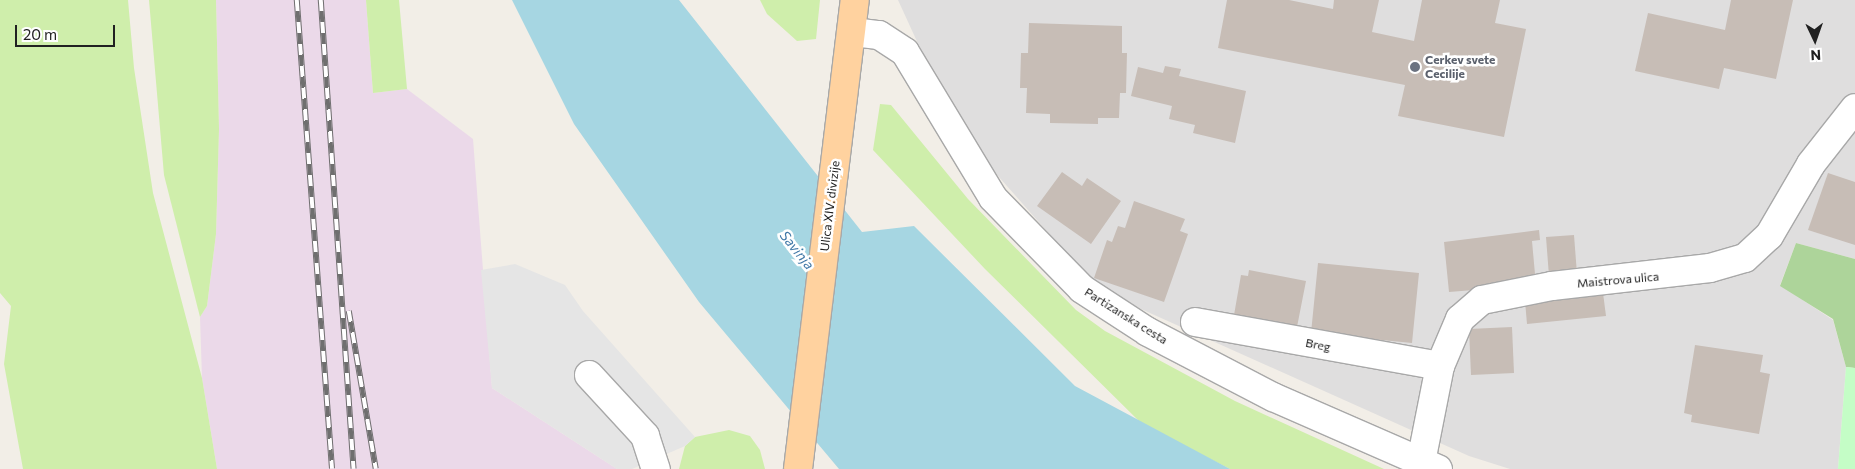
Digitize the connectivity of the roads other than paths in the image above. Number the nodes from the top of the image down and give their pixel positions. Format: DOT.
graph roads {
  1 [pos="855,0"];
  2 [pos="853,32"];
  3 [pos="1855,108"];
  4 [pos="1195,322"];
  5 [pos="1440,366"];
  6 [pos="589,375"];
  7 [pos="1430,466"];
  8 [pos="656,469"];
  9 [pos="798,469"];
  1 -- 2 [label="main road, Ulica XIV. divizije"];
  2 -- 7 [label="street, Partizanska cesta"];
  2 -- 9 [label="main road, Ulica XIV. divizije"];
  3 -- 5 [label="street, Maistrova ulica"];
  4 -- 5 [label="street, Breg"];
  5 -- 7 [label="street, Maistrova ulica"];
  6 -- 8 [label="street"];
}
